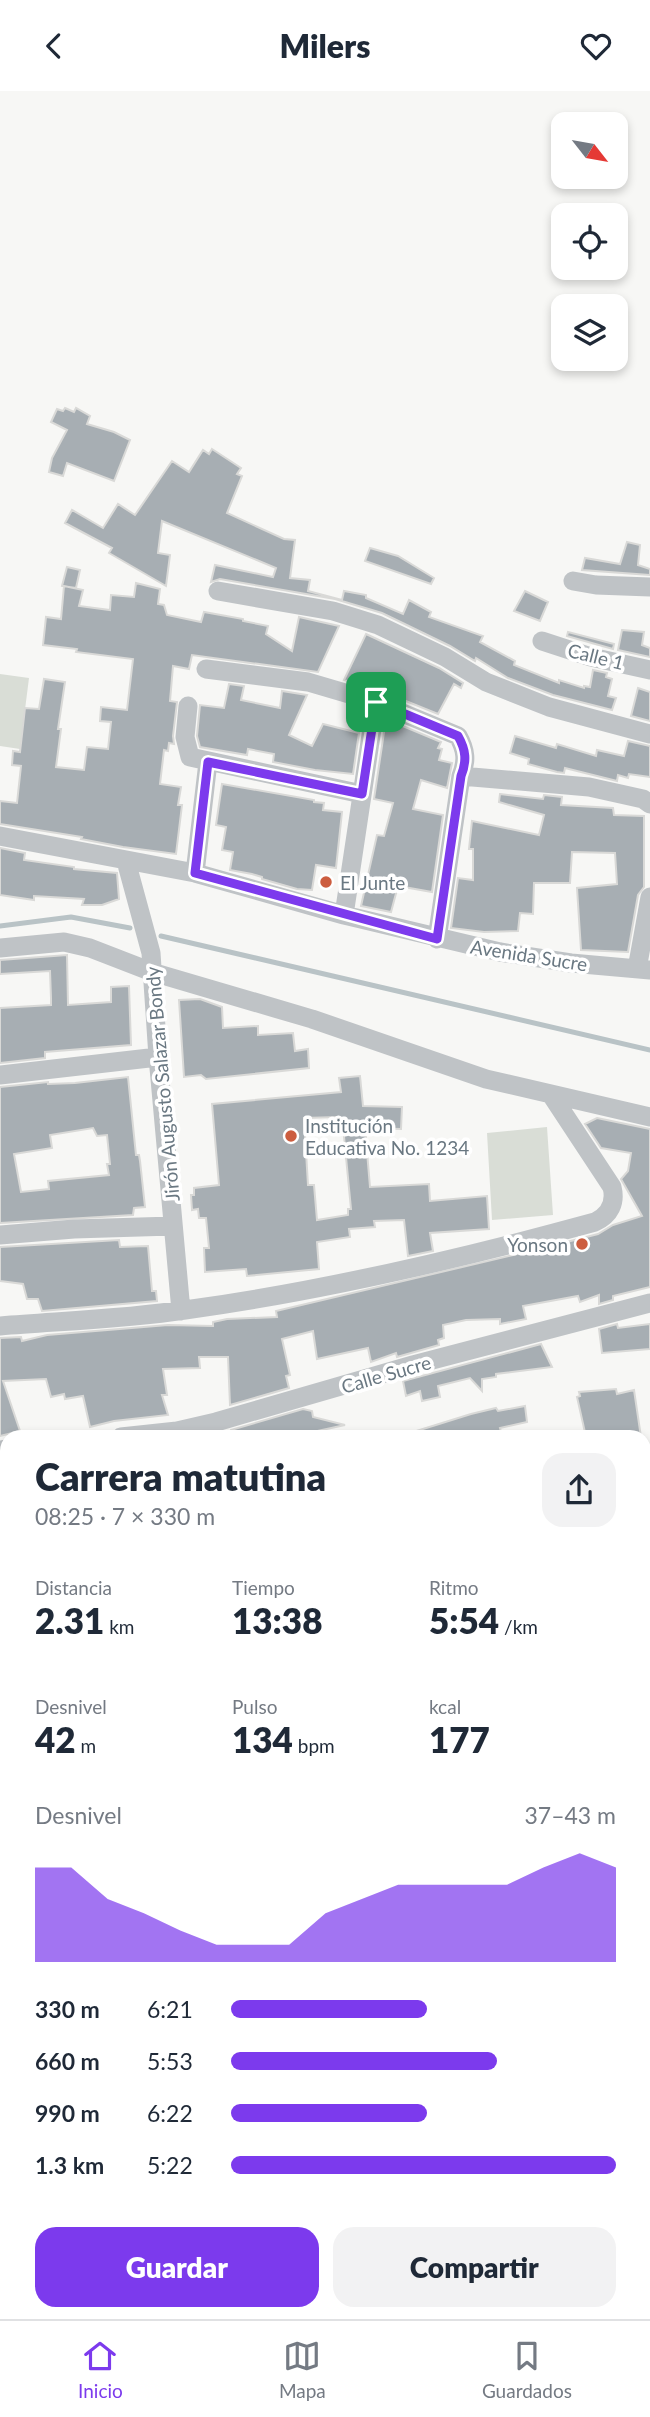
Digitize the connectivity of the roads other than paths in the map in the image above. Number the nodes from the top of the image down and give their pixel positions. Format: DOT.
graph roads {
  1 [pos="573,581"];
  2 [pos="650,587"];
  3 [pos="218,591"];
  4 [pos="542,641"];
  5 [pos="206,669"];
  6 [pos="650,670"];
  7 [pos="376,702"];
  8 [pos="188,706"];
  9 [pos="650,734"];
  10 [pos="208,762"];
  11 [pos="461,776"];
  12 [pos="362,794"];
  13 [pos="650,804"];
  14 [pos="0,836"];
  15 [pos="126,861"];
  16 [pos="195,873"];
  17 [pos="650,897"];
  18 [pos="344,915"];
  19 [pos="437,939"];
  20 [pos="0,948"];
  21 [pos="643,970"];
  22 [pos="152,972"];
  23 [pos="158,1058"];
  24 [pos="0,1075"];
  25 [pos="552,1096"];
  26 [pos="650,1117"];
  27 [pos="173,1226"];
  28 [pos="0,1235"];
  29 [pos="650,1303"];
  30 [pos="181,1311"];
  31 [pos="0,1326"];
  32 [pos="181,1430"];
  1 -- 2 [label="street"];
  3 -- 9 [label="street"];
  4 -- 6 [label="street, Calle 1"];
  5 -- 7 [label="street"];
  7 -- 11 [label="street"];
  7 -- 12 [label="street"];
  8 -- 10 [label="street"];
  10 -- 12 [label="street"];
  10 -- 16 [label="street"];
  11 -- 13 [label="street"];
  11 -- 19 [label="street"];
  12 -- 18 [label="street"];
  14 -- 15 [label="street, Avenida Sucre"];
  15 -- 16 [label="street, Avenida Sucre"];
  15 -- 22 [label="street, Jirón Augusto Salazar Bondy"];
  16 -- 18 [label="street, Avenida Sucre"];
  17 -- 21 [label="street"];
  18 -- 19 [label="street, Avenida Sucre"];
  19 -- 21 [label="street, Avenida Sucre"];
  20 -- 22 [label="street"];
  22 -- 23 [label="street, Jirón Augusto Salazar Bondy"];
  22 -- 25 [label="street"];
  23 -- 24 [label="street"];
  23 -- 27 [label="street, Jirón Augusto Salazar Bondy"];
  25 -- 26 [label="street"];
  25 -- 30 [label="street"];
  27 -- 28 [label="street"];
  27 -- 30 [label="street, Jirón Augusto Salazar Bondy"];
  29 -- 32 [label="street, Calle Sucre"];
  30 -- 31 [label="street"];
}
